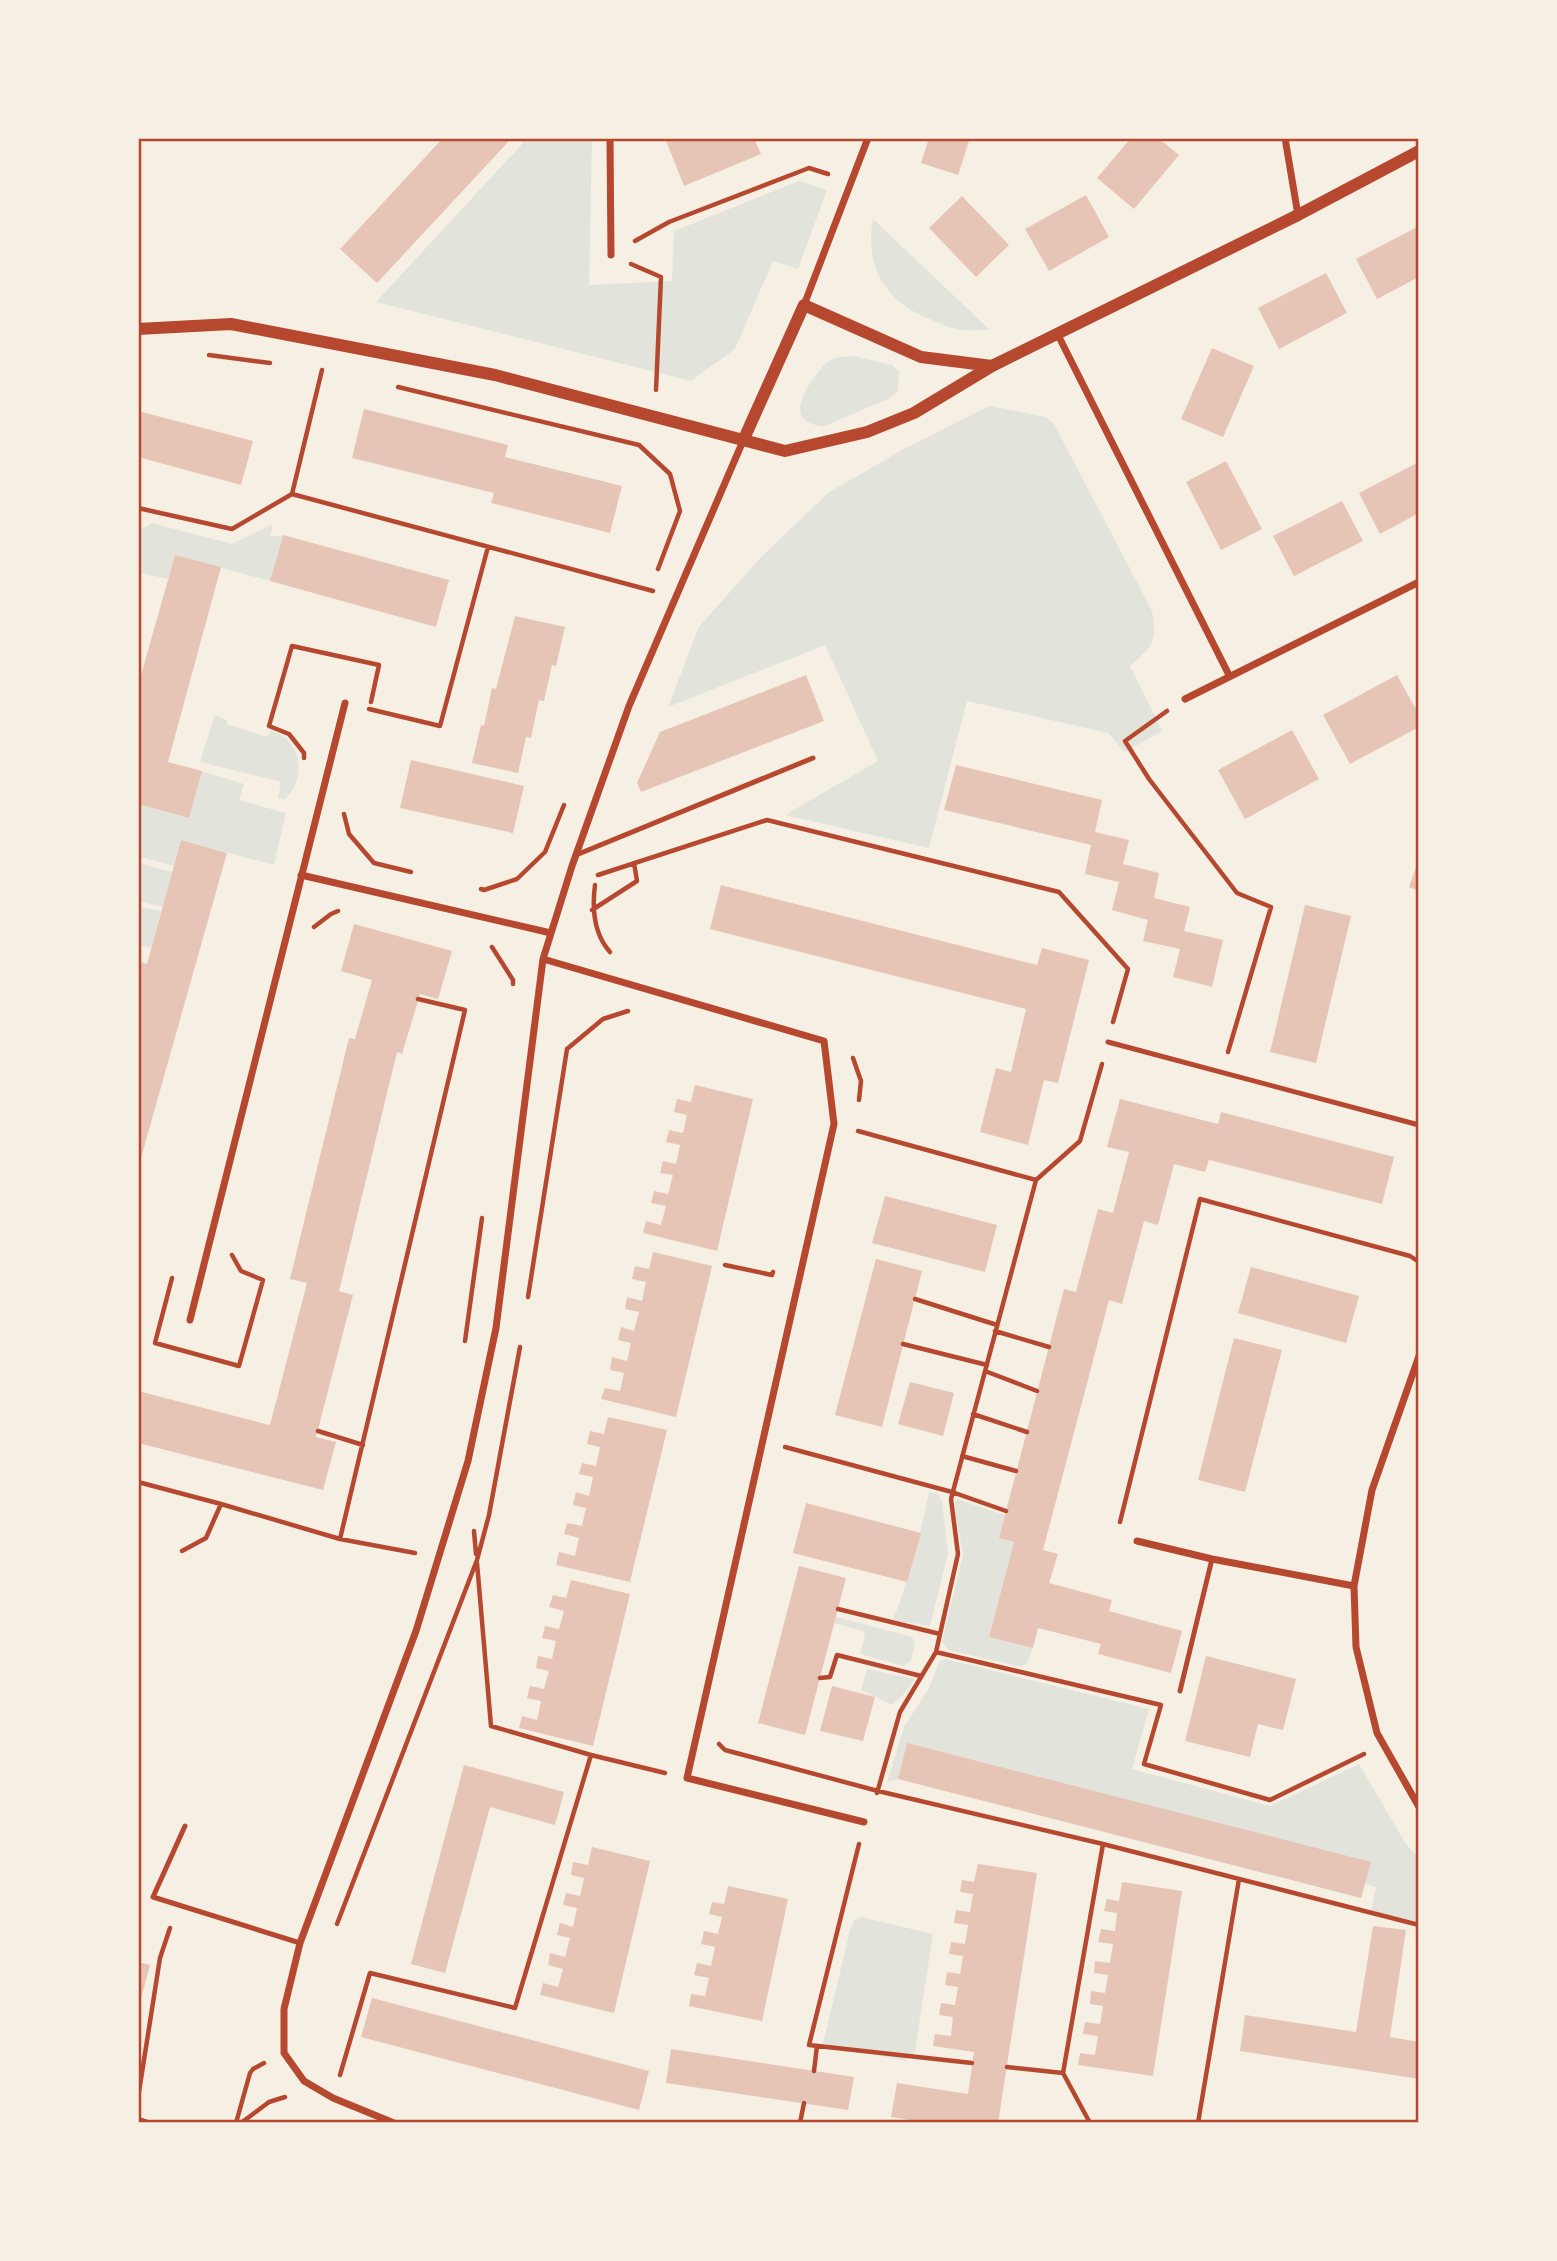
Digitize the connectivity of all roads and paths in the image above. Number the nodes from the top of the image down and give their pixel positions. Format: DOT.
graph roads {
  1 [pos="610,138"];
  2 [pos="868,138"];
  3 [pos="1285,138"];
  4 [pos="1419,151"];
  5 [pos="852,180"];
  6 [pos="1298,215"];
  7 [pos="611,255"];
  8 [pos="804,305"];
  9 [pos="138,329"];
  10 [pos="1057,333"];
  11 [pos="203,354"];
  12 [pos="283,364"];
  13 [pos="992,366"];
  14 [pos="309,367"];
  15 [pos="388,385"];
  16 [pos="655,416"];
  17 [pos="743,441"];
  18 [pos="292,494"];
  19 [pos="138,508"];
  20 [pos="488,547"];
  21 [pos="1419,582"];
  22 [pos="650,590"];
  23 [pos="676,597"];
  24 [pos="645,603"];
  25 [pos="1229,675"];
  26 [pos="1185,699"];
  27 [pos="345,703"];
  28 [pos="370,709"];
  29 [pos="366,720"];
  30 [pos="813,758"];
  31 [pos="303,765"];
  32 [pos="565,802"];
  33 [pos="343,812"];
  34 [pos="576,855"];
  35 [pos="634,863"];
  36 [pos="302,875"];
  37 [pos="423,875"];
  38 [pos="471,887"];
  39 [pos="342,910"];
  40 [pos="313,928"];
  41 [pos="551,933"];
  42 [pos="486,941"];
  43 [pos="543,959"];
  44 [pos="512,993"];
  45 [pos="418,999"];
  46 [pos="639,1014"];
  47 [pos="1108,1042"];
  48 [pos="567,1049"];
  49 [pos="1222,1072"];
  50 [pos="834,1124"];
  51 [pos="1419,1125"];
  52 [pos="1036,1180"];
  53 [pos="483,1207"];
  54 [pos="227,1247"];
  55 [pos="1419,1262"];
  56 [pos="725,1265"];
  57 [pos="757,1271"];
  58 [pos="915,1299"];
  59 [pos="190,1320"];
  60 [pos="996,1328"];
  61 [pos="155,1343"];
  62 [pos="903,1344"];
  63 [pos="464,1346"];
  64 [pos="1049,1347"];
  65 [pos="1419,1356"];
  66 [pos="987,1365"];
  67 [pos="985,1371"];
  68 [pos="1038,1391"];
  69 [pos="973,1414"];
  70 [pos="318,1431"];
  71 [pos="1027,1432"];
  72 [pos="363,1445"];
  73 [pos="777,1445"];
  74 [pos="962,1456"];
  75 [pos="1016,1471"];
  76 [pos="138,1482"];
  77 [pos="952,1492"];
  78 [pos="221,1504"];
  79 [pos="1006,1511"];
  80 [pos="474,1523"];
  81 [pos="340,1539"];
  82 [pos="419,1541"];
  83 [pos="1137,1541"];
  84 [pos="182,1551"];
  85 [pos="415,1553"];
  86 [pos="440,1558"];
  87 [pos="1212,1559"];
  88 [pos="1354,1586"];
  89 [pos="838,1609"];
  90 [pos="940,1634"];
  91 [pos="936,1652"];
  92 [pos="921,1676"];
  93 [pos="820,1678"];
  94 [pos="1180,1691"];
  95 [pos="1383,1745"];
  96 [pos="591,1755"];
  97 [pos="687,1778"];
  98 [pos="878,1791"];
  99 [pos="1419,1807"];
  100 [pos="864,1822"];
  101 [pos="185,1826"];
  102 [pos="1103,1844"];
  103 [pos="1239,1879"];
  104 [pos="178,1905"];
  105 [pos="1419,1925"];
  106 [pos="300,1943"];
  107 [pos="817,2046"];
  108 [pos="972,2063"];
  109 [pos="1007,2067"];
  110 [pos="814,2071"];
  111 [pos="250,2073"];
  112 [pos="1063,2073"];
  113 [pos="315,2088"];
  114 [pos="138,2098"];
  115 [pos="333,2098"];
  116 [pos="804,2103"];
  117 [pos="138,2119"];
  118 [pos="150,2123"];
  119 [pos="238,2123"];
  120 [pos="394,2123"];
  121 [pos="800,2123"];
  122 [pos="1090,2123"];
  123 [pos="1198,2123"];
  1 -- 7 [label="street"];
  2 -- 5 [label="street"];
  3 -- 6 [label="street"];
  4 -- 6 [label="street"];
  5 -- 7 [label="path"];
  5 -- 8 [label="street"];
  6 -- 10 [label="street"];
  7 -- 16 [label="path"];
  8 -- 13 [label="street"];
  8 -- 17 [label="street"];
  9 -- 16 [label="street"];
  10 -- 13 [label="street"];
  10 -- 25 [label="street"];
  11 -- 12 [label="path"];
  13 -- 17 [label="street"];
  14 -- 18 [label="path"];
  15 -- 22 [label="path"];
  16 -- 17 [label="street"];
  17 -- 23 [label="street"];
  18 -- 19 [label="path"];
  18 -- 20 [label="path"];
  20 -- 22 [label="path"];
  20 -- 28 [label="path"];
  21 -- 25 [label="street"];
  22 -- 23 [label="path"];
  22 -- 24 [label="path"];
  23 -- 34 [label="street"];
  25 -- 26 [label="street"];
  26 -- 49 [label="path"];
  27 -- 28 [label="path"];
  27 -- 36 [label="street"];
  28 -- 29 [label="path"];
  28 -- 31 [label="path"];
  30 -- 34 [label="lane"];
  32 -- 38 [label="path"];
  33 -- 37 [label="path"];
  34 -- 41 [label="street"];
  35 -- 35 [label="path"];
  35 -- 47 [label="path"];
  36 -- 41 [label="street"];
  36 -- 59 [label="street"];
  39 -- 40 [label="path"];
  41 -- 43 [label="street"];
  42 -- 44 [label="path"];
  43 -- 50 [label="street"];
  43 -- 86 [label="street"];
  45 -- 72 [label="path"];
  46 -- 48 [label="path"];
  47 -- 49 [label="lane"];
  47 -- 52 [label="path"];
  49 -- 51 [label="lane"];
  50 -- 52 [label="path"];
  50 -- 97 [label="street"];
  52 -- 60 [label="path"];
  53 -- 63 [label="path"];
  54 -- 61 [label="path"];
  55 -- 83 [label="path"];
  56 -- 57 [label="path"];
  58 -- 60 [label="path"];
  60 -- 64 [label="path"];
  60 -- 66 [label="path"];
  62 -- 66 [label="path"];
  65 -- 88 [label="street"];
  66 -- 67 [label="path"];
  67 -- 68 [label="path"];
  67 -- 69 [label="path"];
  69 -- 71 [label="path"];
  69 -- 74 [label="path"];
  70 -- 72 [label="path"];
  72 -- 81 [label="path"];
  73 -- 77 [label="path"];
  74 -- 75 [label="path"];
  74 -- 77 [label="path"];
  76 -- 78 [label="path"];
  77 -- 79 [label="path"];
  77 -- 90 [label="path"];
  78 -- 81 [label="path"];
  78 -- 84 [label="path"];
  80 -- 96 [label="path"];
  81 -- 85 [label="path"];
  82 -- 85 [label="path"];
  83 -- 87 [label="street"];
  85 -- 86 [label="path"];
  86 -- 106 [label="street"];
  87 -- 88 [label="street"];
  87 -- 94 [label="lane"];
  88 -- 95 [label="street"];
  89 -- 90 [label="path"];
  90 -- 91 [label="path"];
  91 -- 92 [label="path"];
  91 -- 95 [label="path"];
  92 -- 93 [label="path"];
  92 -- 98 [label="path"];
  95 -- 99 [label="street"];
  96 -- 97 [label="path"];
  96 -- 115 [label="path"];
  97 -- 100 [label="street"];
  98 -- 100 [label="path"];
  98 -- 102 [label="path"];
  100 -- 107 [label="path"];
  101 -- 104 [label="lane"];
  102 -- 103 [label="path"];
  102 -- 112 [label="path"];
  103 -- 105 [label="path"];
  103 -- 123 [label="path"];
  104 -- 106 [label="lane"];
  104 -- 114 [label="path"];
  106 -- 113 [label="street"];
  107 -- 108 [label="path"];
  107 -- 110 [label="path"];
  109 -- 112 [label="path"];
  111 -- 119 [label="path"];
  112 -- 122 [label="path"];
  113 -- 115 [label="street"];
  113 -- 119 [label="path"];
  115 -- 120 [label="street"];
  116 -- 121 [label="path"];
  117 -- 118 [label="path"];
}
